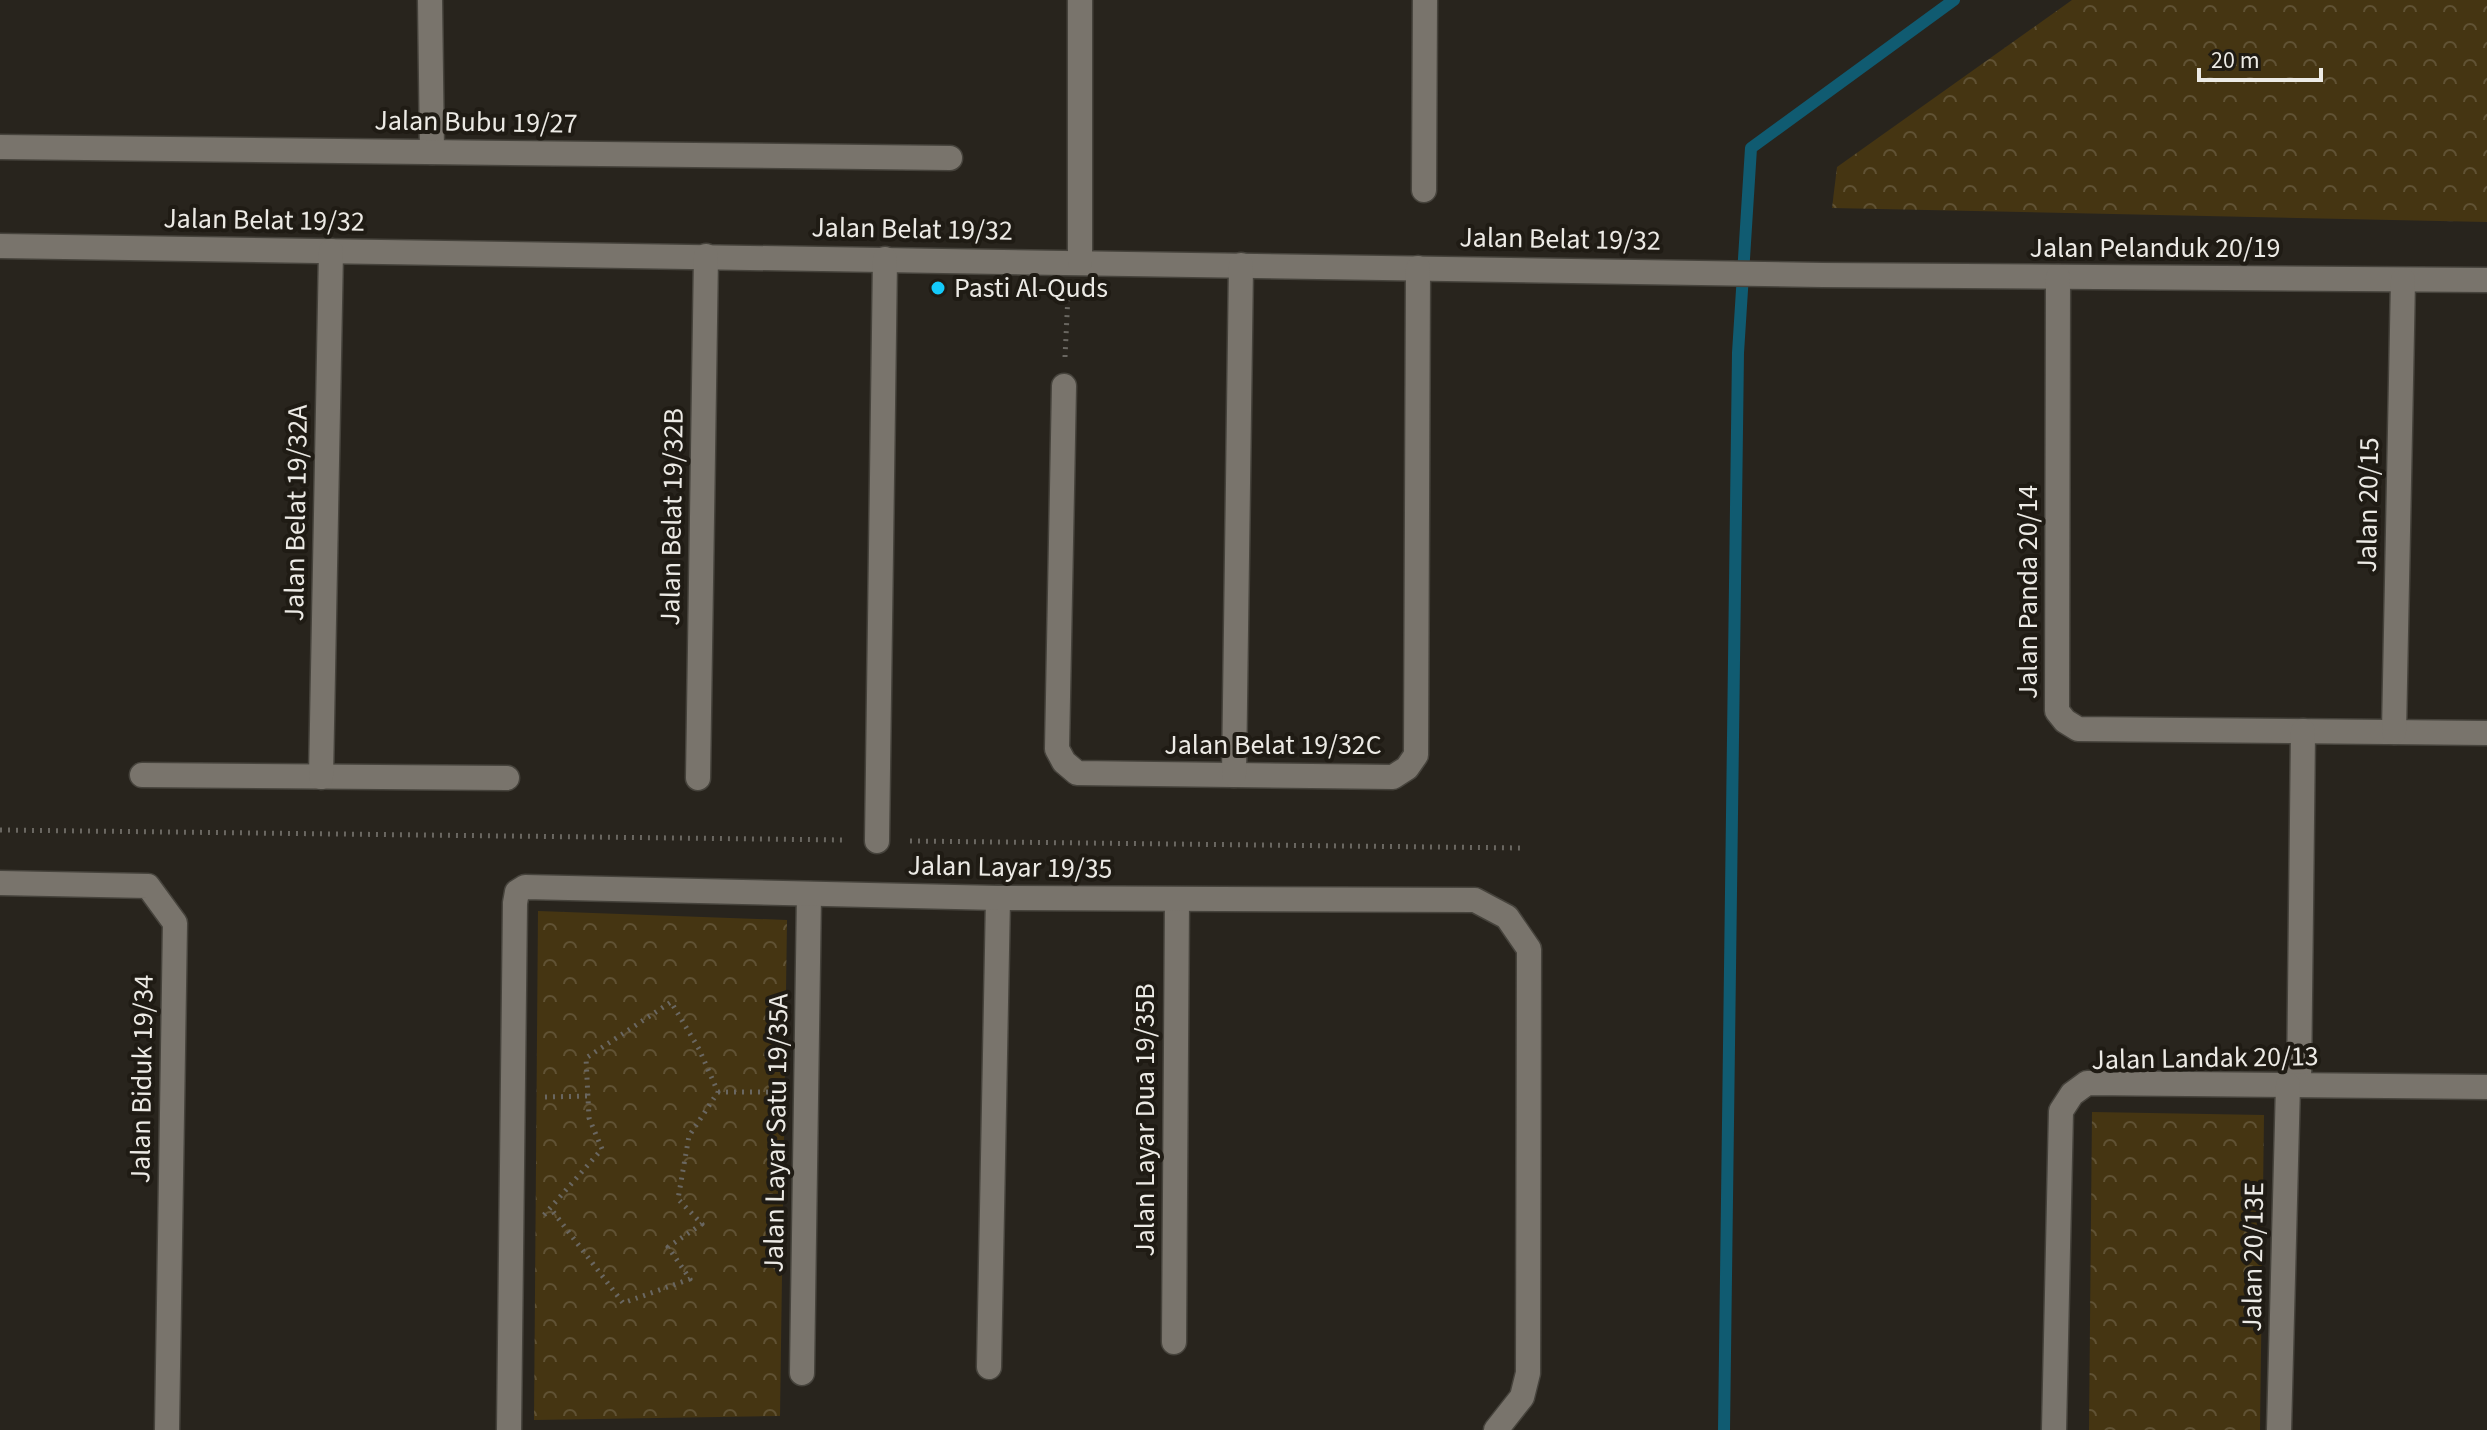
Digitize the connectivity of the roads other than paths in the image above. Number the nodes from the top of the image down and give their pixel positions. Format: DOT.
graph roads {
  1 [pos="430,0"];
  2 [pos="1080,0"];
  3 [pos="1446,0"];
  4 [pos="1425,8"];
  5 [pos="0,147"];
  6 [pos="432,152"];
  7 [pos="950,158"];
  8 [pos="1424,190"];
  9 [pos="0,246"];
  10 [pos="331,251"];
  11 [pos="706,256"];
  12 [pos="885,259"];
  13 [pos="1075,262"];
  14 [pos="1241,265"];
  15 [pos="1418,268"];
  16 [pos="1823,275"];
  17 [pos="2058,277"];
  18 [pos="2403,280"];
  19 [pos="2487,280"];
  20 [pos="1064,386"];
  21 [pos="2303,731"];
  22 [pos="2394,732"];
  23 [pos="2487,733"];
  24 [pos="142,775"];
  25 [pos="1234,775"];
  26 [pos="321,777"];
  27 [pos="507,778"];
  28 [pos="698,778"];
  29 [pos="877,841"];
  30 [pos="0,883"];
  31 [pos="809,894"];
  32 [pos="998,898"];
  33 [pos="1177,900"];
  34 [pos="2294,1085"];
  35 [pos="2487,1087"];
  36 [pos="1174,1342"];
  37 [pos="989,1367"];
  38 [pos="802,1373"];
  39 [pos="167,1430"];
  40 [pos="509,1430"];
  41 [pos="1496,1430"];
  42 [pos="2054,1430"];
  43 [pos="2279,1430"];
  1 -- 6 [label="street"];
  2 -- 13 [label="street"];
  3 -- 4 [label="street"];
  4 -- 8 [label="street"];
  5 -- 6 [label="street, Jalan Bubu 19/27"];
  6 -- 7 [label="street, Jalan Bubu 19/27"];
  9 -- 10 [label="street, Jalan Belat 19/32"];
  10 -- 11 [label="street, Jalan Belat 19/32"];
  10 -- 26 [label="street, Jalan Belat 19/32A"];
  11 -- 12 [label="street, Jalan Belat 19/32"];
  11 -- 28 [label="street, Jalan Belat 19/32B"];
  12 -- 13 [label="street, Jalan Belat 19/32"];
  12 -- 29 [label="street"];
  13 -- 14 [label="street, Jalan Belat 19/32"];
  14 -- 15 [label="street, Jalan Belat 19/32"];
  14 -- 25 [label="street"];
  15 -- 16 [label="street, Jalan Belat 19/32"];
  15 -- 25 [label="street, Jalan Belat 19/32C"];
  16 -- 17 [label="street, Jalan Pelanduk 20/19"];
  17 -- 18 [label="street, Jalan Pelanduk 20/19"];
  17 -- 21 [label="street, Jalan Panda 20/14"];
  18 -- 19 [label="street, Jalan Pelanduk 20/19"];
  18 -- 22 [label="street, Jalan 20/15"];
  20 -- 25 [label="street, Jalan Belat 19/32C"];
  21 -- 22 [label="street, Jalan Panda 20/14"];
  21 -- 34 [label="street, Jalan 20/13E"];
  22 -- 23 [label="street, Jalan Panda 20/14"];
  24 -- 26 [label="street"];
  26 -- 27 [label="street"];
  30 -- 39 [label="street, Jalan Biduk 19/34"];
  31 -- 32 [label="street, Jalan Layar 19/35"];
  31 -- 38 [label="street, Jalan Layar Satu 19/35A"];
  31 -- 40 [label="street, Jalan Layar 19/35"];
  32 -- 33 [label="street, Jalan Layar 19/35"];
  32 -- 37 [label="street"];
  33 -- 36 [label="street, Jalan Layar Dua 19/35B"];
  33 -- 41 [label="street, Jalan Layar 19/35"];
  34 -- 35 [label="street, Jalan Landak 20/13"];
  34 -- 42 [label="street, Jalan Landak 20/13"];
  34 -- 43 [label="street, Jalan 20/13E"];
}
